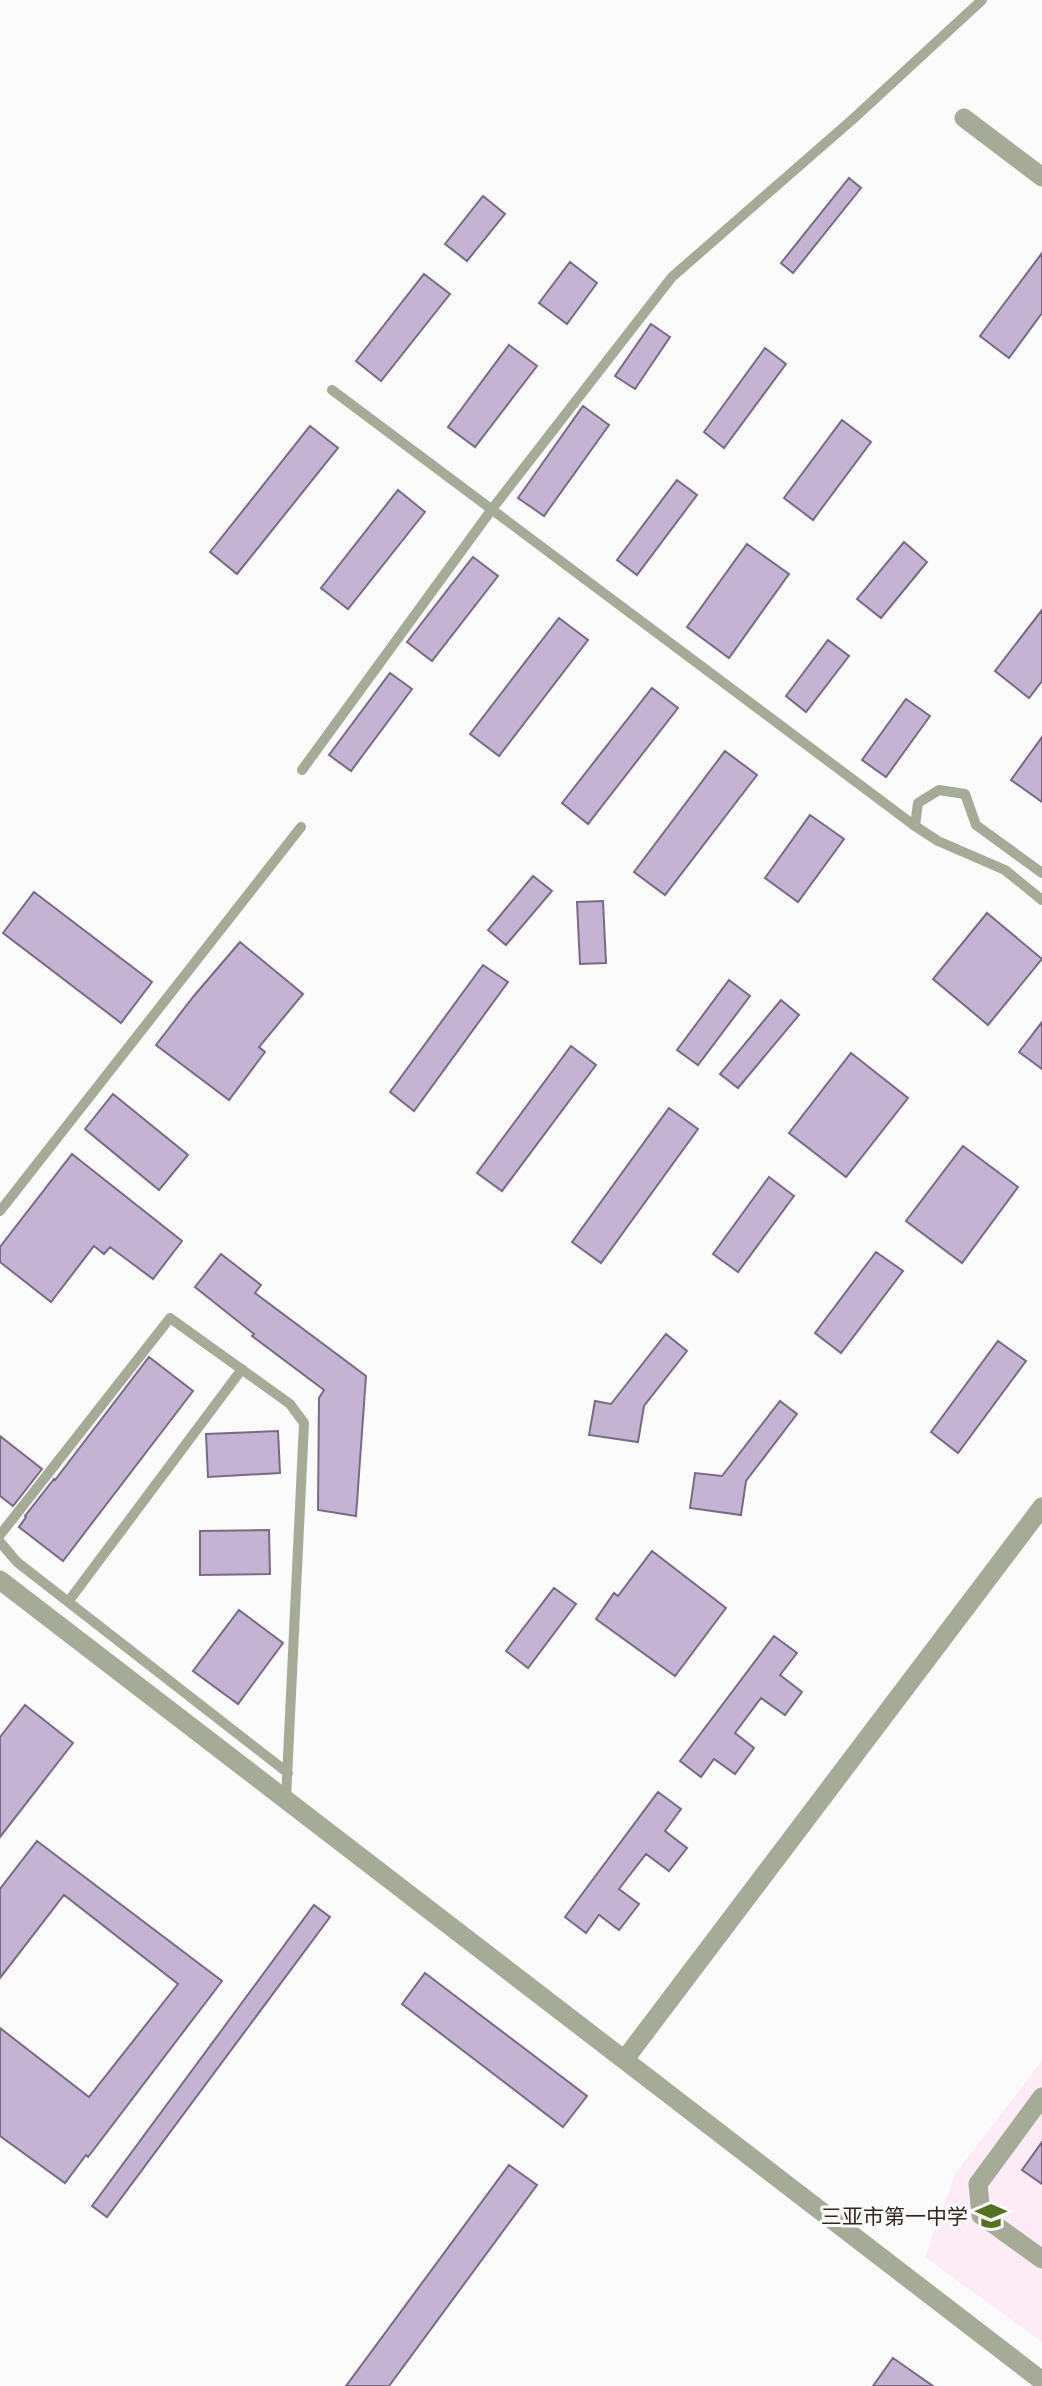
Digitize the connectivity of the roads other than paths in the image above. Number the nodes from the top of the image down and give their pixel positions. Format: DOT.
graph roads {
  1 [pos="982,0"];
  2 [pos="964,118"];
  3 [pos="1042,177"];
  4 [pos="332,390"];
  5 [pos="492,509"];
  6 [pos="302,770"];
  7 [pos="915,826"];
  8 [pos="301,827"];
  9 [pos="1042,873"];
  10 [pos="1042,901"];
  11 [pos="0,1211"];
  12 [pos="242,1369"];
  13 [pos="1042,1507"];
  14 [pos="0,1535"];
  15 [pos="0,1542"];
  16 [pos="0,1580"];
  17 [pos="68,1602"];
  18 [pos="288,1773"];
  19 [pos="286,1800"];
  20 [pos="625,2059"];
  21 [pos="1042,2097"];
  22 [pos="1042,2259"];
  23 [pos="1042,2381"];
  1 -- 5 [label="lane"];
  2 -- 3 [label="street"];
  4 -- 5 [label="lane"];
  5 -- 6 [label="lane"];
  5 -- 7 [label="lane"];
  7 -- 9 [label="lane"];
  7 -- 10 [label="lane"];
  8 -- 11 [label="lane"];
  12 -- 14 [label="lane"];
  12 -- 17 [label="lane"];
  12 -- 18 [label="lane"];
  13 -- 20 [label="street"];
  15 -- 17 [label="lane"];
  16 -- 19 [label="street"];
  17 -- 18 [label="lane"];
  18 -- 19 [label="lane"];
  19 -- 20 [label="street"];
  20 -- 23 [label="street"];
  21 -- 22 [label="street"];
}
